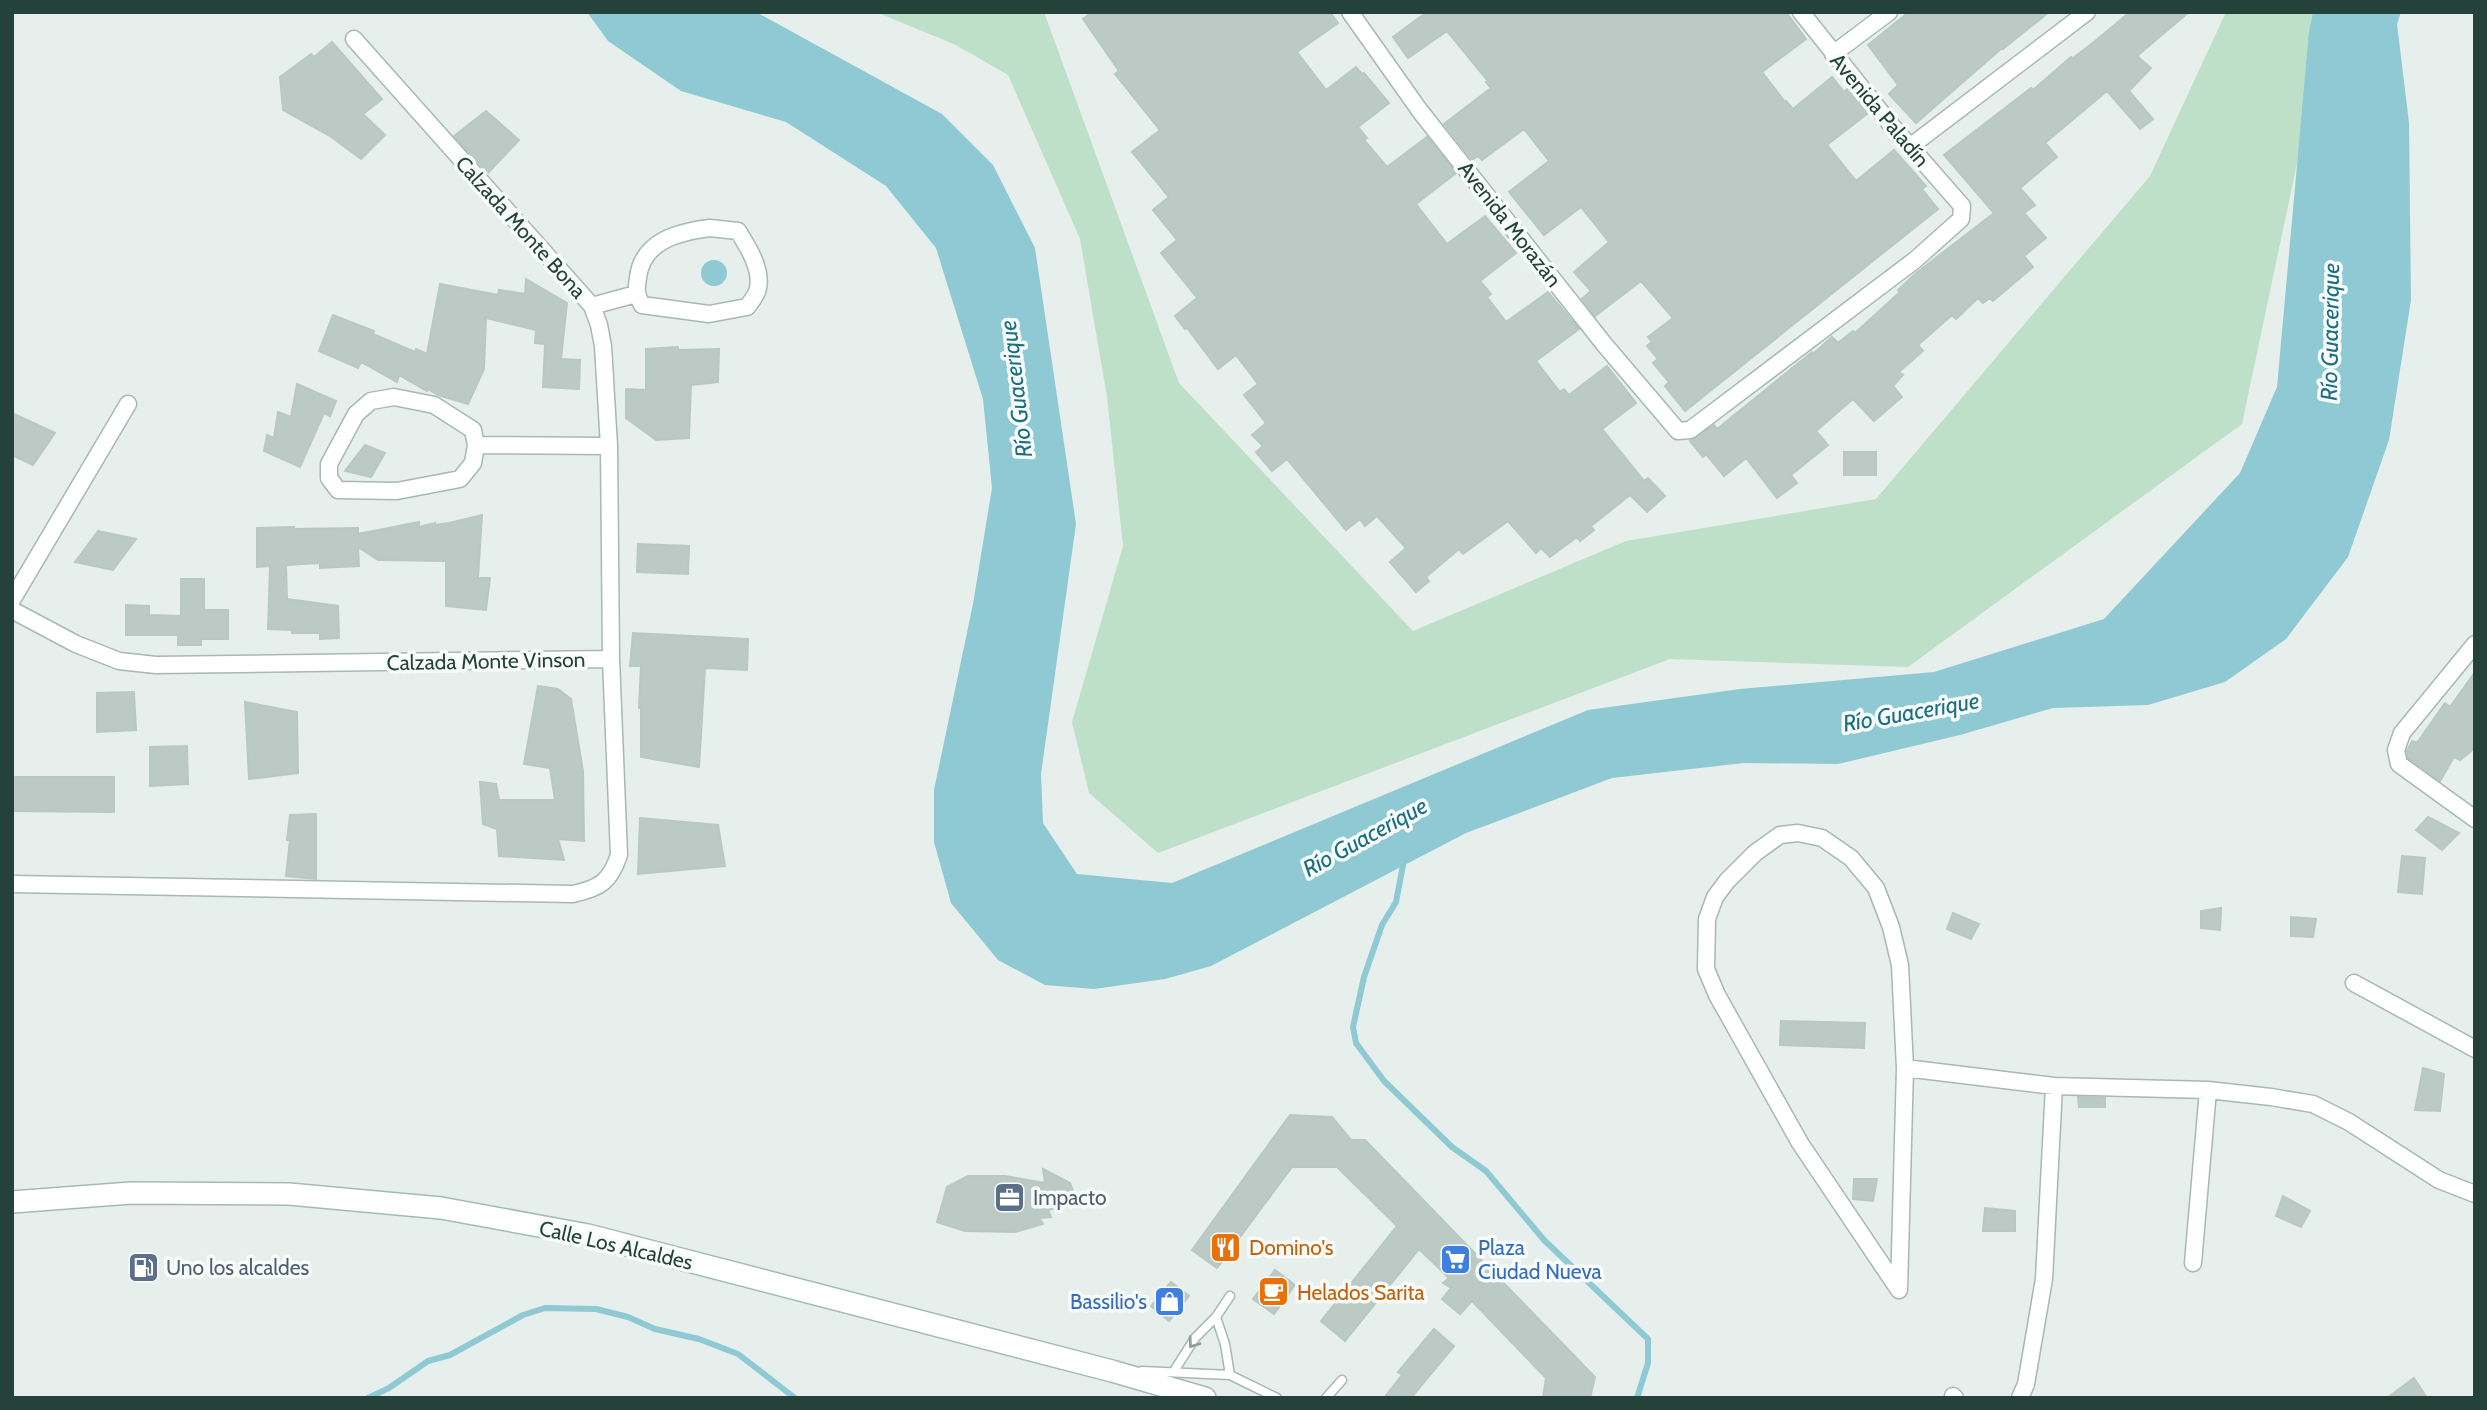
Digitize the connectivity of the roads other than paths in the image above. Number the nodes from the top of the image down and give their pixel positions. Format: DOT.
graph roads {
  1 [pos="1350,12"];
  2 [pos="1801,12"];
  3 [pos="1889,12"];
  4 [pos="2087,12"];
  5 [pos="354,39"];
  6 [pos="1833,54"];
  7 [pos="1911,146"];
  8 [pos="1962,206"];
  9 [pos="636,294"];
  10 [pos="592,306"];
  11 [pos="128,404"];
  12 [pos="476,445"];
  13 [pos="609,446"];
  14 [pos="12,600"];
  15 [pos="12,611"];
  16 [pos="2475,644"];
  17 [pos="611,659"];
  18 [pos="2475,819"];
  19 [pos="12,884"];
  20 [pos="2354,983"];
  21 [pos="2475,1049"];
  22 [pos="1905,1068"];
  23 [pos="2054,1086"];
  24 [pos="2208,1090"];
  25 [pos="2475,1194"];
  26 [pos="12,1202"];
  27 [pos="2193,1263"];
  28 [pos="1230,1296"];
  29 [pos="1216,1317"];
  30 [pos="1112,1371"];
  31 [pos="1174,1371"];
  32 [pos="1230,1375"];
  33 [pos="1342,1380"];
  34 [pos="1205,1398"];
  35 [pos="1277,1398"];
  36 [pos="1326,1398"];
  37 [pos="2020,1398"];
  1 -- 8 [label="street, Avenida Morazán"];
  2 -- 6 [label="street, Avenida Paladín"];
  3 -- 6 [label="street"];
  4 -- 7 [label="street"];
  5 -- 10 [label="street, Calzada Monte Bona"];
  6 -- 7 [label="street, Avenida Paladín"];
  7 -- 8 [label="street, Avenida Paladín"];
  9 -- 9 [label="street"];
  9 -- 10 [label="street"];
  10 -- 13 [label="street, Calzada Monte Bona"];
  11 -- 14 [label="street"];
  12 -- 12 [label="street"];
  12 -- 13 [label="street"];
  13 -- 17 [label="street, Calzada Monte Bona"];
  15 -- 17 [label="street, Calzada Monte Vinson"];
  16 -- 18 [label="street"];
  17 -- 19 [label="street, Calzada Monte Vinson"];
  20 -- 21 [label="street"];
  22 -- 22 [label="street"];
  22 -- 23 [label="street"];
  23 -- 24 [label="street"];
  23 -- 37 [label="street"];
  24 -- 25 [label="street"];
  24 -- 27 [label="street"];
  26 -- 30 [label="main road, Calle Los Alcaldes"];
  28 -- 29 [label="lane"];
  29 -- 31 [label="lane, one-way"];
  29 -- 32 [label="lane"];
  30 -- 31 [label="lane"];
  30 -- 34 [label="main road, Calle Los Alcaldes"];
  31 -- 32 [label="lane"];
  32 -- 35 [label="lane"];
  33 -- 36 [label="lane"];
}
